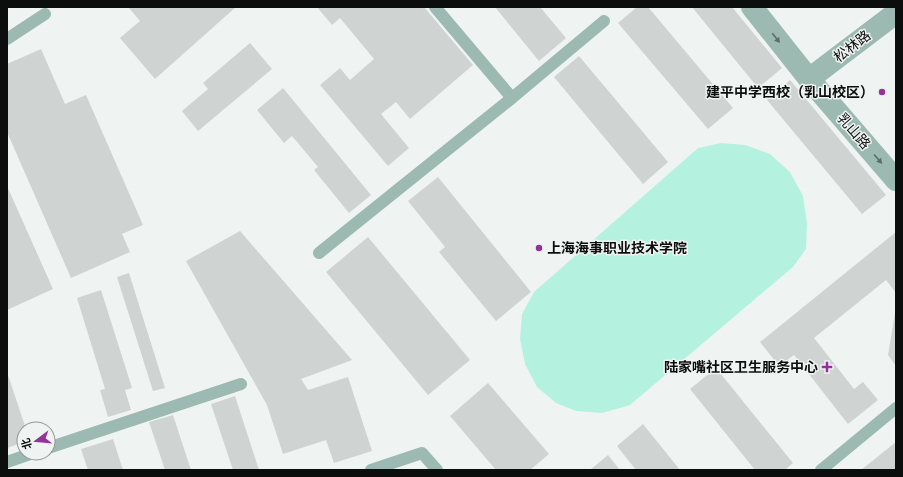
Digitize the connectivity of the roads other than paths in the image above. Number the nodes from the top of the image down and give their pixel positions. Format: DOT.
graph roads {
  1 [pos="435,7"];
  2 [pos="752,7"];
  3 [pos="896,13"];
  4 [pos="45,14"];
  5 [pos="604,21"];
  6 [pos="7,39"];
  7 [pos="809,79"];
  8 [pos="512,98"];
  9 [pos="896,180"];
  10 [pos="319,253"];
  11 [pos="240,384"];
  12 [pos="896,408"];
  13 [pos="56,445"];
  14 [pos="371,470"];
  15 [pos="437,470"];
  16 [pos="821,470"];
  1 -- 8 [label="lane"];
  2 -- 7 [label="street, 乳山路, one-way"];
  3 -- 7 [label="street, 松林路"];
  4 -- 6 [label="lane"];
  5 -- 8 [label="lane"];
  7 -- 9 [label="street, 乳山路, one-way"];
  8 -- 10 [label="lane"];
  11 -- 13 [label="lane"];
  12 -- 16 [label="lane"];
  14 -- 15 [label="lane"];
}
